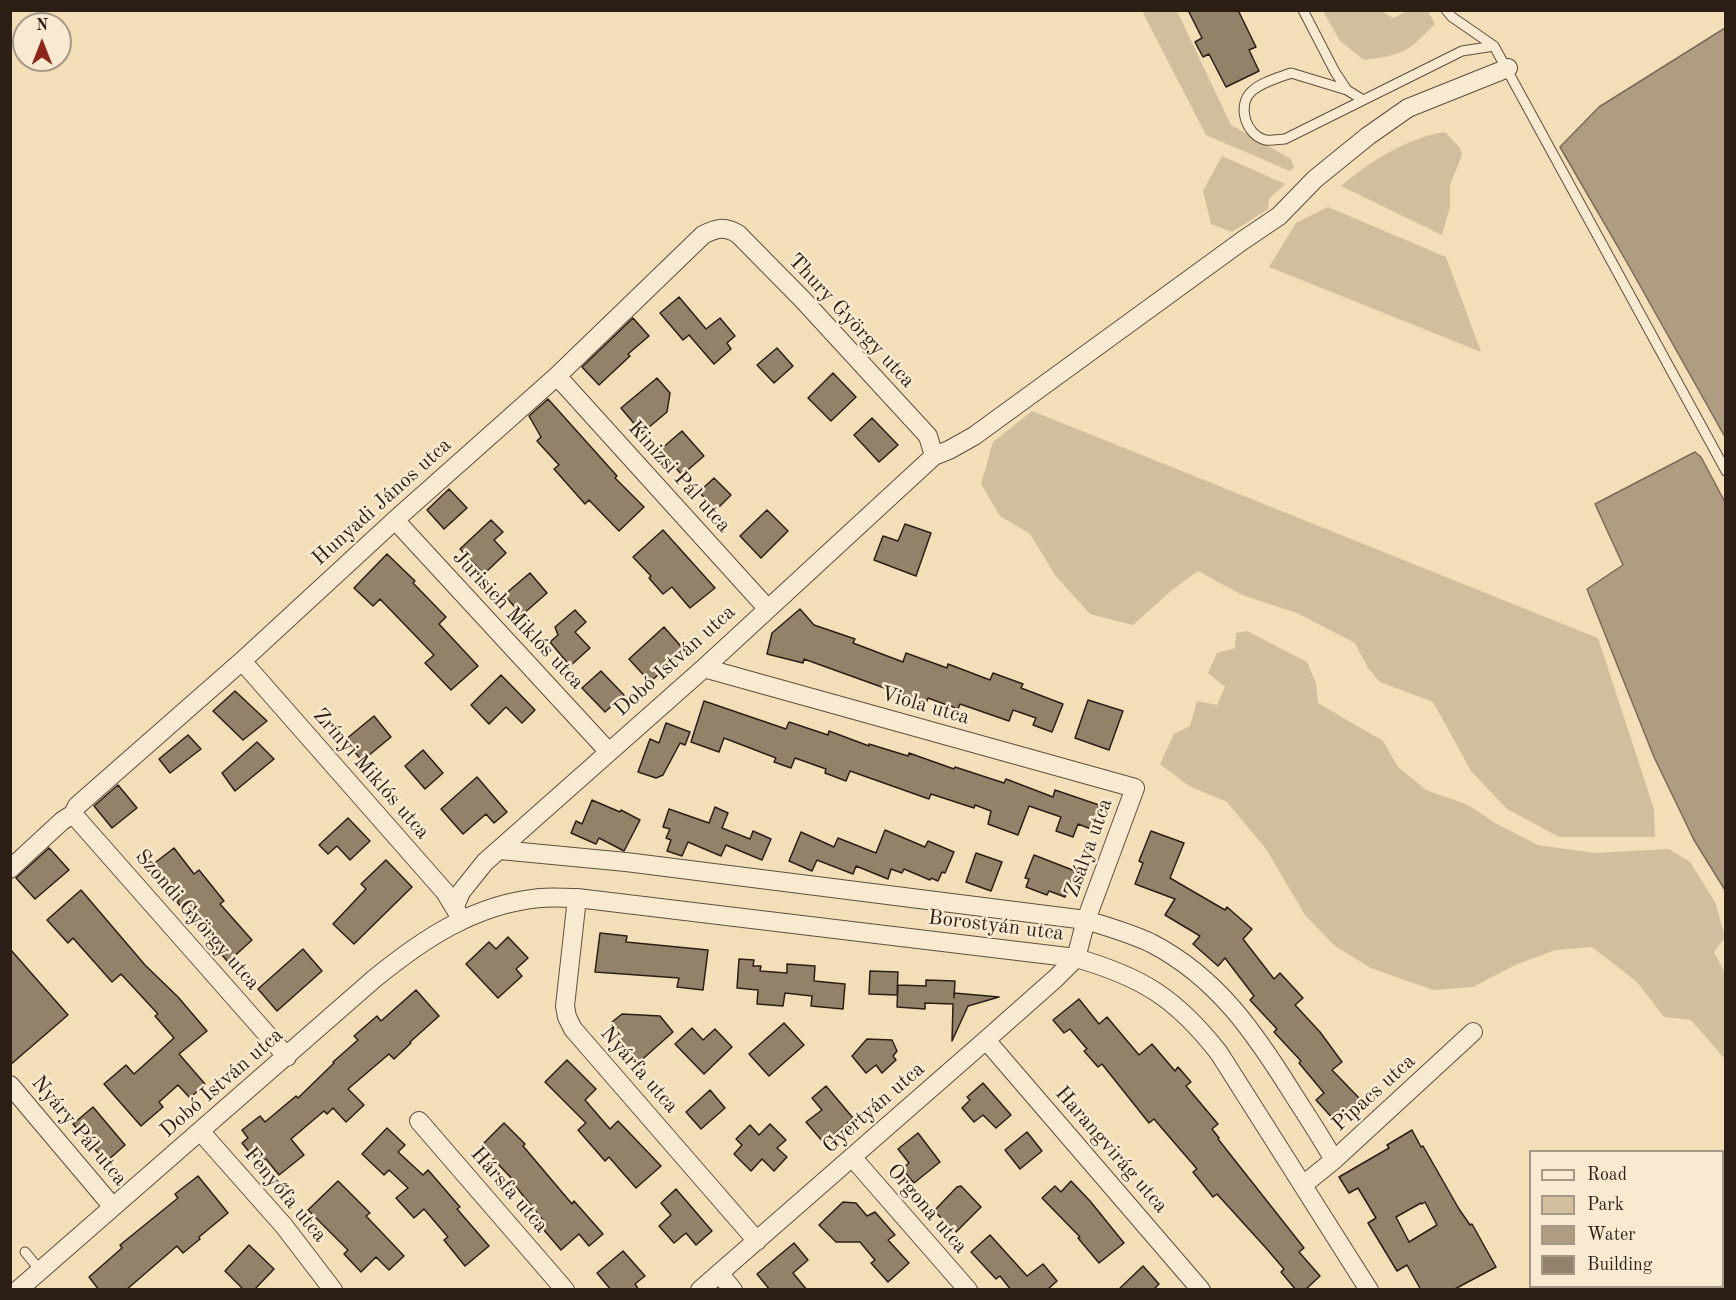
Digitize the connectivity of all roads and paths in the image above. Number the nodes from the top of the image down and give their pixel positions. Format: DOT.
graph roads {
  1 [pos="1303,10"];
  2 [pos="1446,10"];
  3 [pos="1494,46"];
  4 [pos="1508,68"];
  5 [pos="1347,90"];
  6 [pos="1363,100"];
  7 [pos="723,228"];
  8 [pos="557,375"];
  9 [pos="934,456"];
  10 [pos="1725,471"];
  11 [pos="394,520"];
  12 [pos="767,608"];
  13 [pos="242,661"];
  14 [pos="704,668"];
  15 [pos="608,751"];
  16 [pos="1135,788"];
  17 [pos="73,814"];
  18 [pos="500,850"];
  19 [pos="10,869"];
  20 [pos="577,898"];
  21 [pos="458,913"];
  22 [pos="1086,920"];
  23 [pos="1076,958"];
  24 [pos="1473,1032"];
  25 [pos="986,1040"];
  26 [pos="287,1057"];
  27 [pos="11,1088"];
  28 [pos="420,1121"];
  29 [pos="200,1131"];
  30 [pos="852,1157"];
  31 [pos="1334,1160"];
  32 [pos="1303,1185"];
  33 [pos="113,1207"];
  34 [pos="757,1241"];
  35 [pos="25,1252"];
  36 [pos="40,1270"];
  37 [pos="719,1273"];
  38 [pos="18,1290"];
  39 [pos="333,1290"];
  40 [pos="566,1290"];
  41 [pos="700,1290"];
  42 [pos="733,1290"];
  43 [pos="968,1290"];
  44 [pos="1201,1290"];
  45 [pos="1369,1290"];
  1 -- 5 [label="lane"];
  2 -- 3 [label="lane"];
  3 -- 4 [label="lane"];
  3 -- 6 [label="lane"];
  4 -- 9 [label="street, Dobó István utca"];
  4 -- 10 [label="lane"];
  5 -- 6 [label="lane"];
  5 -- 6 [label="lane"];
  7 -- 8 [label="street, Hunyadi János utca"];
  7 -- 9 [label="street, Thury György utca"];
  8 -- 11 [label="street, Hunyadi János utca"];
  8 -- 12 [label="street, Kinizsi Pál utca"];
  9 -- 12 [label="street, Dobó István utca"];
  11 -- 13 [label="street, Hunyadi János utca"];
  11 -- 15 [label="street, Jurisich Miklós utca"];
  12 -- 14 [label="street, Dobó István utca"];
  13 -- 17 [label="street, Hunyadi János utca"];
  13 -- 21 [label="street, Zrínyi Miklós utca"];
  14 -- 15 [label="street, Dobó István utca"];
  14 -- 16 [label="street, Viola utca"];
  15 -- 18 [label="street, Dobó István utca"];
  16 -- 22 [label="street, Zsálya utca"];
  17 -- 19 [label="street, Hunyadi János utca"];
  17 -- 26 [label="street, Szondi György utca"];
  18 -- 21 [label="street, Dobó István utca"];
  18 -- 22 [label="street"];
  20 -- 21 [label="street, Borostyán utca"];
  20 -- 23 [label="street, Borostyán utca"];
  20 -- 34 [label="street, Nyárfa utca"];
  21 -- 26 [label="street, Dobó István utca"];
  22 -- 23 [label="street, Zsálya utca"];
  22 -- 31 [label="street"];
  23 -- 25 [label="street, Gyertyán utca"];
  23 -- 32 [label="street, Borostyán utca"];
  24 -- 31 [label="street, Pipacs utca"];
  25 -- 30 [label="street, Gyertyán utca"];
  25 -- 44 [label="street, Harangvirág utca"];
  26 -- 29 [label="street, Dobó István utca"];
  27 -- 33 [label="street, Nyáry Pál utca"];
  28 -- 40 [label="street, Hársfa utca"];
  29 -- 33 [label="street, Dobó István utca"];
  29 -- 39 [label="street, Fenyőfa utca"];
  30 -- 34 [label="street, Gyertyán utca"];
  30 -- 43 [label="street, Orgona utca"];
  31 -- 32 [label="street, Pipacs utca"];
  32 -- 45 [label="street, Borostyán utca"];
  33 -- 36 [label="street, Dobó István utca"];
  34 -- 37 [label="street, Gyertyán utca"];
  35 -- 36 [label="lane"];
  36 -- 38 [label="street, Dobó István utca"];
  37 -- 41 [label="street, Gyertyán utca"];
  37 -- 42 [label="street"];
}
